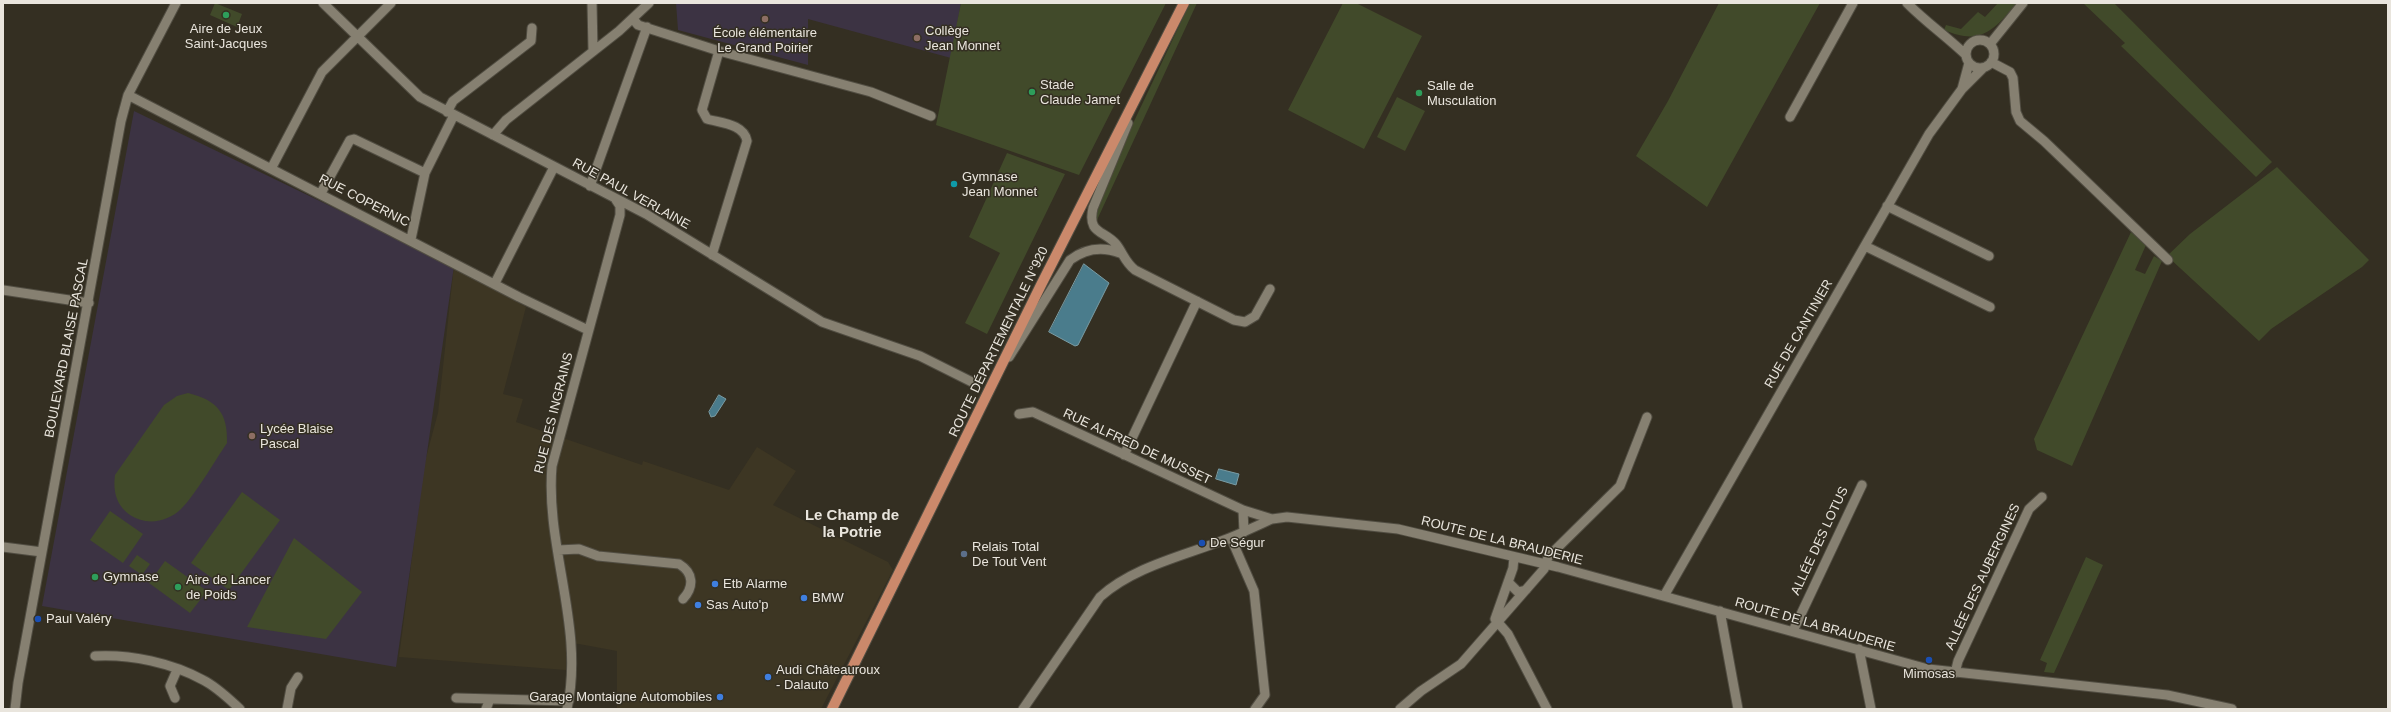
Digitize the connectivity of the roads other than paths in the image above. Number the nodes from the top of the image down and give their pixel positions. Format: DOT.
graph roads {
  1 [pos="176,3"];
  2 [pos="323,3"];
  3 [pos="391,3"];
  4 [pos="592,3"];
  5 [pos="649,3"];
  6 [pos="1184,3"];
  7 [pos="1853,3"];
  8 [pos="1907,3"];
  9 [pos="2023,3"];
  10 [pos="633,19"];
  11 [pos="647,27"];
  12 [pos="532,28"];
  13 [pos="358,36"];
  14 [pos="1949,39"];
  15 [pos="1972,44"];
  16 [pos="1990,44"];
  17 [pos="594,50"];
  18 [pos="719,51"];
  19 [pos="1968,59"];
  20 [pos="1991,62"];
  21 [pos="1983,68"];
  22 [pos="1143,85"];
  23 [pos="1962,89"];
  24 [pos="128,95"];
  25 [pos="451,114"];
  26 [pos="931,116"];
  27 [pos="1790,117"];
  28 [pos="493,135"];
  29 [pos="272,167"];
  30 [pos="554,168"];
  31 [pos="424,173"];
  32 [pos="590,186"];
  33 [pos="321,193"];
  34 [pos="616,200"];
  35 [pos="1887,206"];
  36 [pos="411,240"];
  37 [pos="1865,246"];
  38 [pos="1120,253"];
  39 [pos="712,255"];
  40 [pos="1989,256"];
  41 [pos="2168,260"];
  42 [pos="495,283"];
  43 [pos="1270,288"];
  44 [pos="3,290"];
  45 [pos="1197,302"];
  46 [pos="89,303"];
  47 [pos="1990,307"];
  48 [pos="588,330"];
  49 [pos="1000,368"];
  50 [pos="972,382"];
  51 [pos="1019,414"];
  52 [pos="1647,417"];
  53 [pos="1124,455"];
  54 [pos="1862,485"];
  55 [pos="2042,497"];
  56 [pos="1243,510"];
  57 [pos="1272,519"];
  58 [pos="1398,529"];
  59 [pos="1244,532"];
  60 [pos="1231,538"];
  61 [pos="3,547"];
  62 [pos="558,550"];
  63 [pos="42,552"];
  64 [pos="1514,557"];
  65 [pos="1545,564"];
  66 [pos="1508,582"];
  67 [pos="1526,590"];
  68 [pos="1664,596"];
  69 [pos="683,599"];
  70 [pos="1720,611"];
  71 [pos="1499,622"];
  72 [pos="1793,631"];
  73 [pos="1859,649"];
  74 [pos="95,656"];
  75 [pos="177,670"];
  76 [pos="1955,673"];
  77 [pos="298,677"];
  78 [pos="175,698"];
  79 [pos="456,698"];
  80 [pos="490,699"];
  81 [pos="568,705"];
  82 [pos="237,708"];
  83 [pos="15,709"];
  84 [pos="287,709"];
  85 [pos="486,709"];
  86 [pos="832,709"];
  87 [pos="1023,709"];
  88 [pos="1255,709"];
  89 [pos="1400,709"];
  90 [pos="1547,709"];
  91 [pos="1738,709"];
  92 [pos="1871,709"];
  93 [pos="2232,709"];
  1 -- 24 [label="street, BOULEVARD BLAISE PASCAL"];
  2 -- 13 [label="street, RUE PAUL VERLAINE"];
  3 -- 13 [label="street"];
  4 -- 17 [label="street"];
  5 -- 10 [label="street"];
  6 -- 22 [label="main road, ROUTE DÉPARTEMENTALE N°920"];
  7 -- 27 [label="street"];
  8 -- 14 [label="street"];
  9 -- 16 [label="street"];
  10 -- 11 [label="street"];
  10 -- 17 [label="street"];
  11 -- 18 [label="street"];
  11 -- 32 [label="street"];
  12 -- 25 [label="street"];
  13 -- 25 [label="street, RUE PAUL VERLAINE"];
  13 -- 29 [label="street"];
  14 -- 15 [label="street"];
  14 -- 19 [label="street"];
  15 -- 16 [label="street"];
  15 -- 19 [label="street"];
  16 -- 20 [label="street"];
  17 -- 28 [label="street"];
  18 -- 26 [label="street"];
  18 -- 39 [label="street"];
  19 -- 21 [label="street"];
  19 -- 23 [label="street, RUE DE CANTINIER"];
  20 -- 21 [label="street"];
  20 -- 41 [label="street"];
  21 -- 23 [label="street, RUE DE CANTINIER"];
  22 -- 38 [label="street"];
  22 -- 49 [label="main road, ROUTE DÉPARTEMENTALE N°920"];
  23 -- 35 [label="street, RUE DE CANTINIER"];
  24 -- 29 [label="street, RUE COPERNIC"];
  24 -- 46 [label="street, BOULEVARD BLAISE PASCAL"];
  25 -- 28 [label="street, RUE PAUL VERLAINE"];
  25 -- 31 [label="street"];
  28 -- 30 [label="street, RUE PAUL VERLAINE"];
  29 -- 33 [label="street, RUE COPERNIC"];
  30 -- 32 [label="street, RUE PAUL VERLAINE"];
  30 -- 42 [label="street"];
  31 -- 33 [label="street"];
  31 -- 36 [label="street"];
  32 -- 34 [label="street, RUE PAUL VERLAINE"];
  33 -- 36 [label="street, RUE COPERNIC"];
  34 -- 39 [label="street, RUE PAUL VERLAINE"];
  34 -- 48 [label="street, RUE DES INGRAINS"];
  35 -- 37 [label="street, RUE DE CANTINIER"];
  35 -- 40 [label="street"];
  36 -- 42 [label="street, RUE COPERNIC"];
  37 -- 47 [label="street"];
  37 -- 68 [label="street, RUE DE CANTINIER"];
  38 -- 45 [label="street"];
  38 -- 49 [label="street"];
  39 -- 50 [label="street, RUE PAUL VERLAINE"];
  42 -- 48 [label="street, RUE COPERNIC"];
  43 -- 45 [label="street"];
  44 -- 46 [label="street"];
  45 -- 53 [label="street"];
  46 -- 63 [label="street, BOULEVARD BLAISE PASCAL"];
  48 -- 62 [label="street, RUE DES INGRAINS"];
  49 -- 86 [label="main road, ROUTE DÉPARTEMENTALE N°920"];
  51 -- 53 [label="street, RUE ALFRED DE MUSSET"];
  52 -- 65 [label="street"];
  53 -- 56 [label="street, RUE ALFRED DE MUSSET"];
  54 -- 72 [label="street, ALLÉE DES LOTUS"];
  55 -- 76 [label="street, ALLÉE DES AUBERGINES"];
  56 -- 57 [label="street, RUE ALFRED DE MUSSET"];
  56 -- 59 [label="street"];
  57 -- 58 [label="street, RUE ALFRED DE MUSSET"];
  57 -- 59 [label="street"];
  58 -- 64 [label="street, ROUTE DE LA BRAUDERIE"];
  59 -- 60 [label="street"];
  60 -- 87 [label="street"];
  60 -- 88 [label="street"];
  61 -- 63 [label="street"];
  62 -- 69 [label="street"];
  62 -- 81 [label="street, RUE DES INGRAINS"];
  63 -- 83 [label="street, BOULEVARD BLAISE PASCAL"];
  64 -- 65 [label="street, ROUTE DE LA BRAUDERIE"];
  64 -- 66 [label="street"];
  65 -- 67 [label="street"];
  65 -- 68 [label="street, ROUTE DE LA BRAUDERIE"];
  66 -- 67 [label="street"];
  66 -- 71 [label="street"];
  67 -- 71 [label="street"];
  68 -- 70 [label="street, ROUTE DE LA BRAUDERIE"];
  70 -- 72 [label="street, ROUTE DE LA BRAUDERIE"];
  70 -- 91 [label="street"];
  71 -- 89 [label="street"];
  71 -- 90 [label="street"];
  72 -- 73 [label="street, ROUTE DE LA BRAUDERIE"];
  73 -- 76 [label="street, ROUTE DE LA BRAUDERIE"];
  73 -- 92 [label="street"];
  74 -- 75 [label="street"];
  75 -- 78 [label="street"];
  75 -- 82 [label="street"];
  76 -- 93 [label="street, ROUTE DE LA BRAUDERIE"];
  77 -- 84 [label="street"];
  79 -- 80 [label="street"];
  80 -- 81 [label="street"];
  80 -- 85 [label="street"];
}
